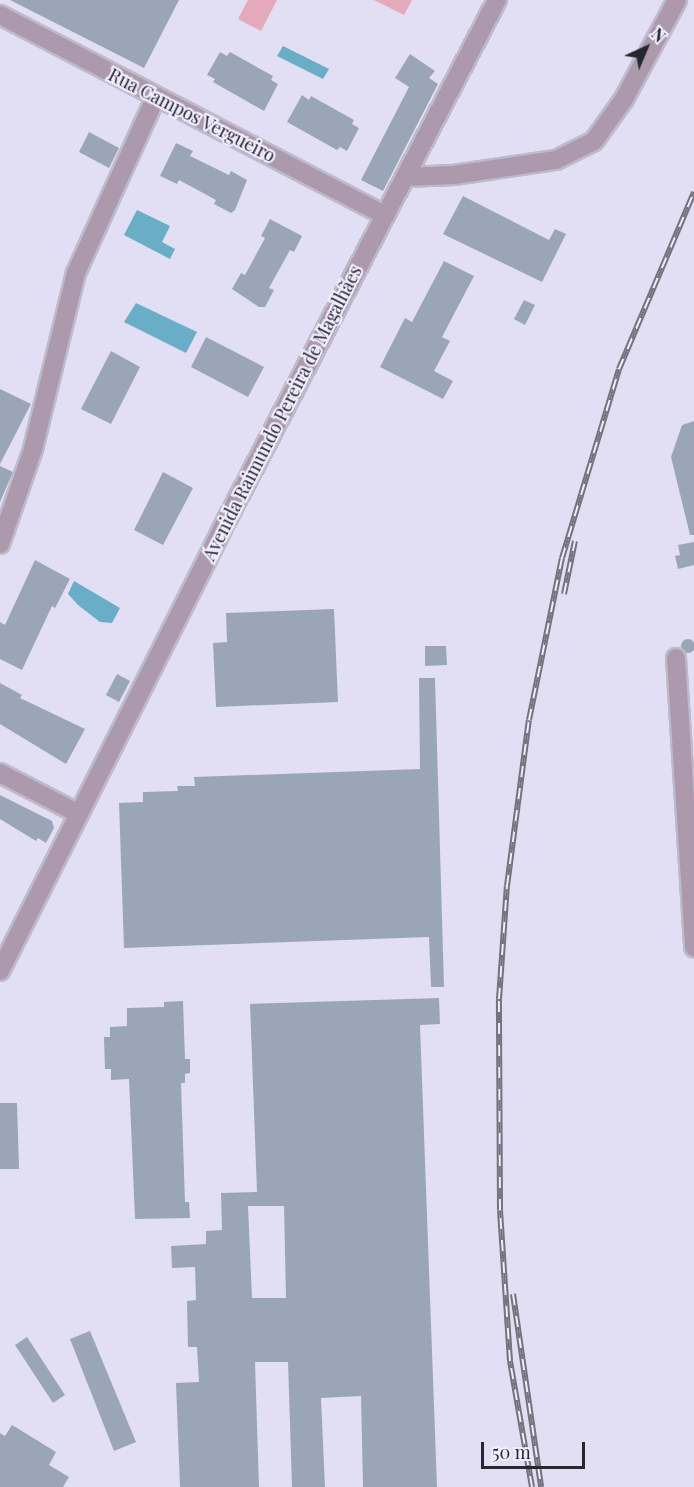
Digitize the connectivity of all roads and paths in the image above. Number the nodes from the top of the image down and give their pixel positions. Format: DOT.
graph roads {
  1 [pos="497,0"];
  2 [pos="677,0"];
  3 [pos="0,15"];
  4 [pos="156,97"];
  5 [pos="405,177"];
  6 [pos="384,215"];
  7 [pos="0,544"];
  8 [pos="676,658"];
  9 [pos="0,773"];
  10 [pos="79,814"];
  11 [pos="694,947"];
  12 [pos="0,971"];
  1 -- 5 [label="street, Avenida Raimundo Pereira de Magalhães"];
  2 -- 5 [label="street"];
  3 -- 4 [label="street, Rua Campos Vergueiro"];
  4 -- 6 [label="street, Rua Campos Vergueiro"];
  4 -- 7 [label="street"];
  5 -- 6 [label="street, Avenida Raimundo Pereira de Magalhães"];
  6 -- 10 [label="street, Avenida Raimundo Pereira de Magalhães"];
  8 -- 11 [label="street"];
  9 -- 10 [label="street"];
  10 -- 12 [label="street, Avenida Raimundo Pereira de Magalhães"];
}
